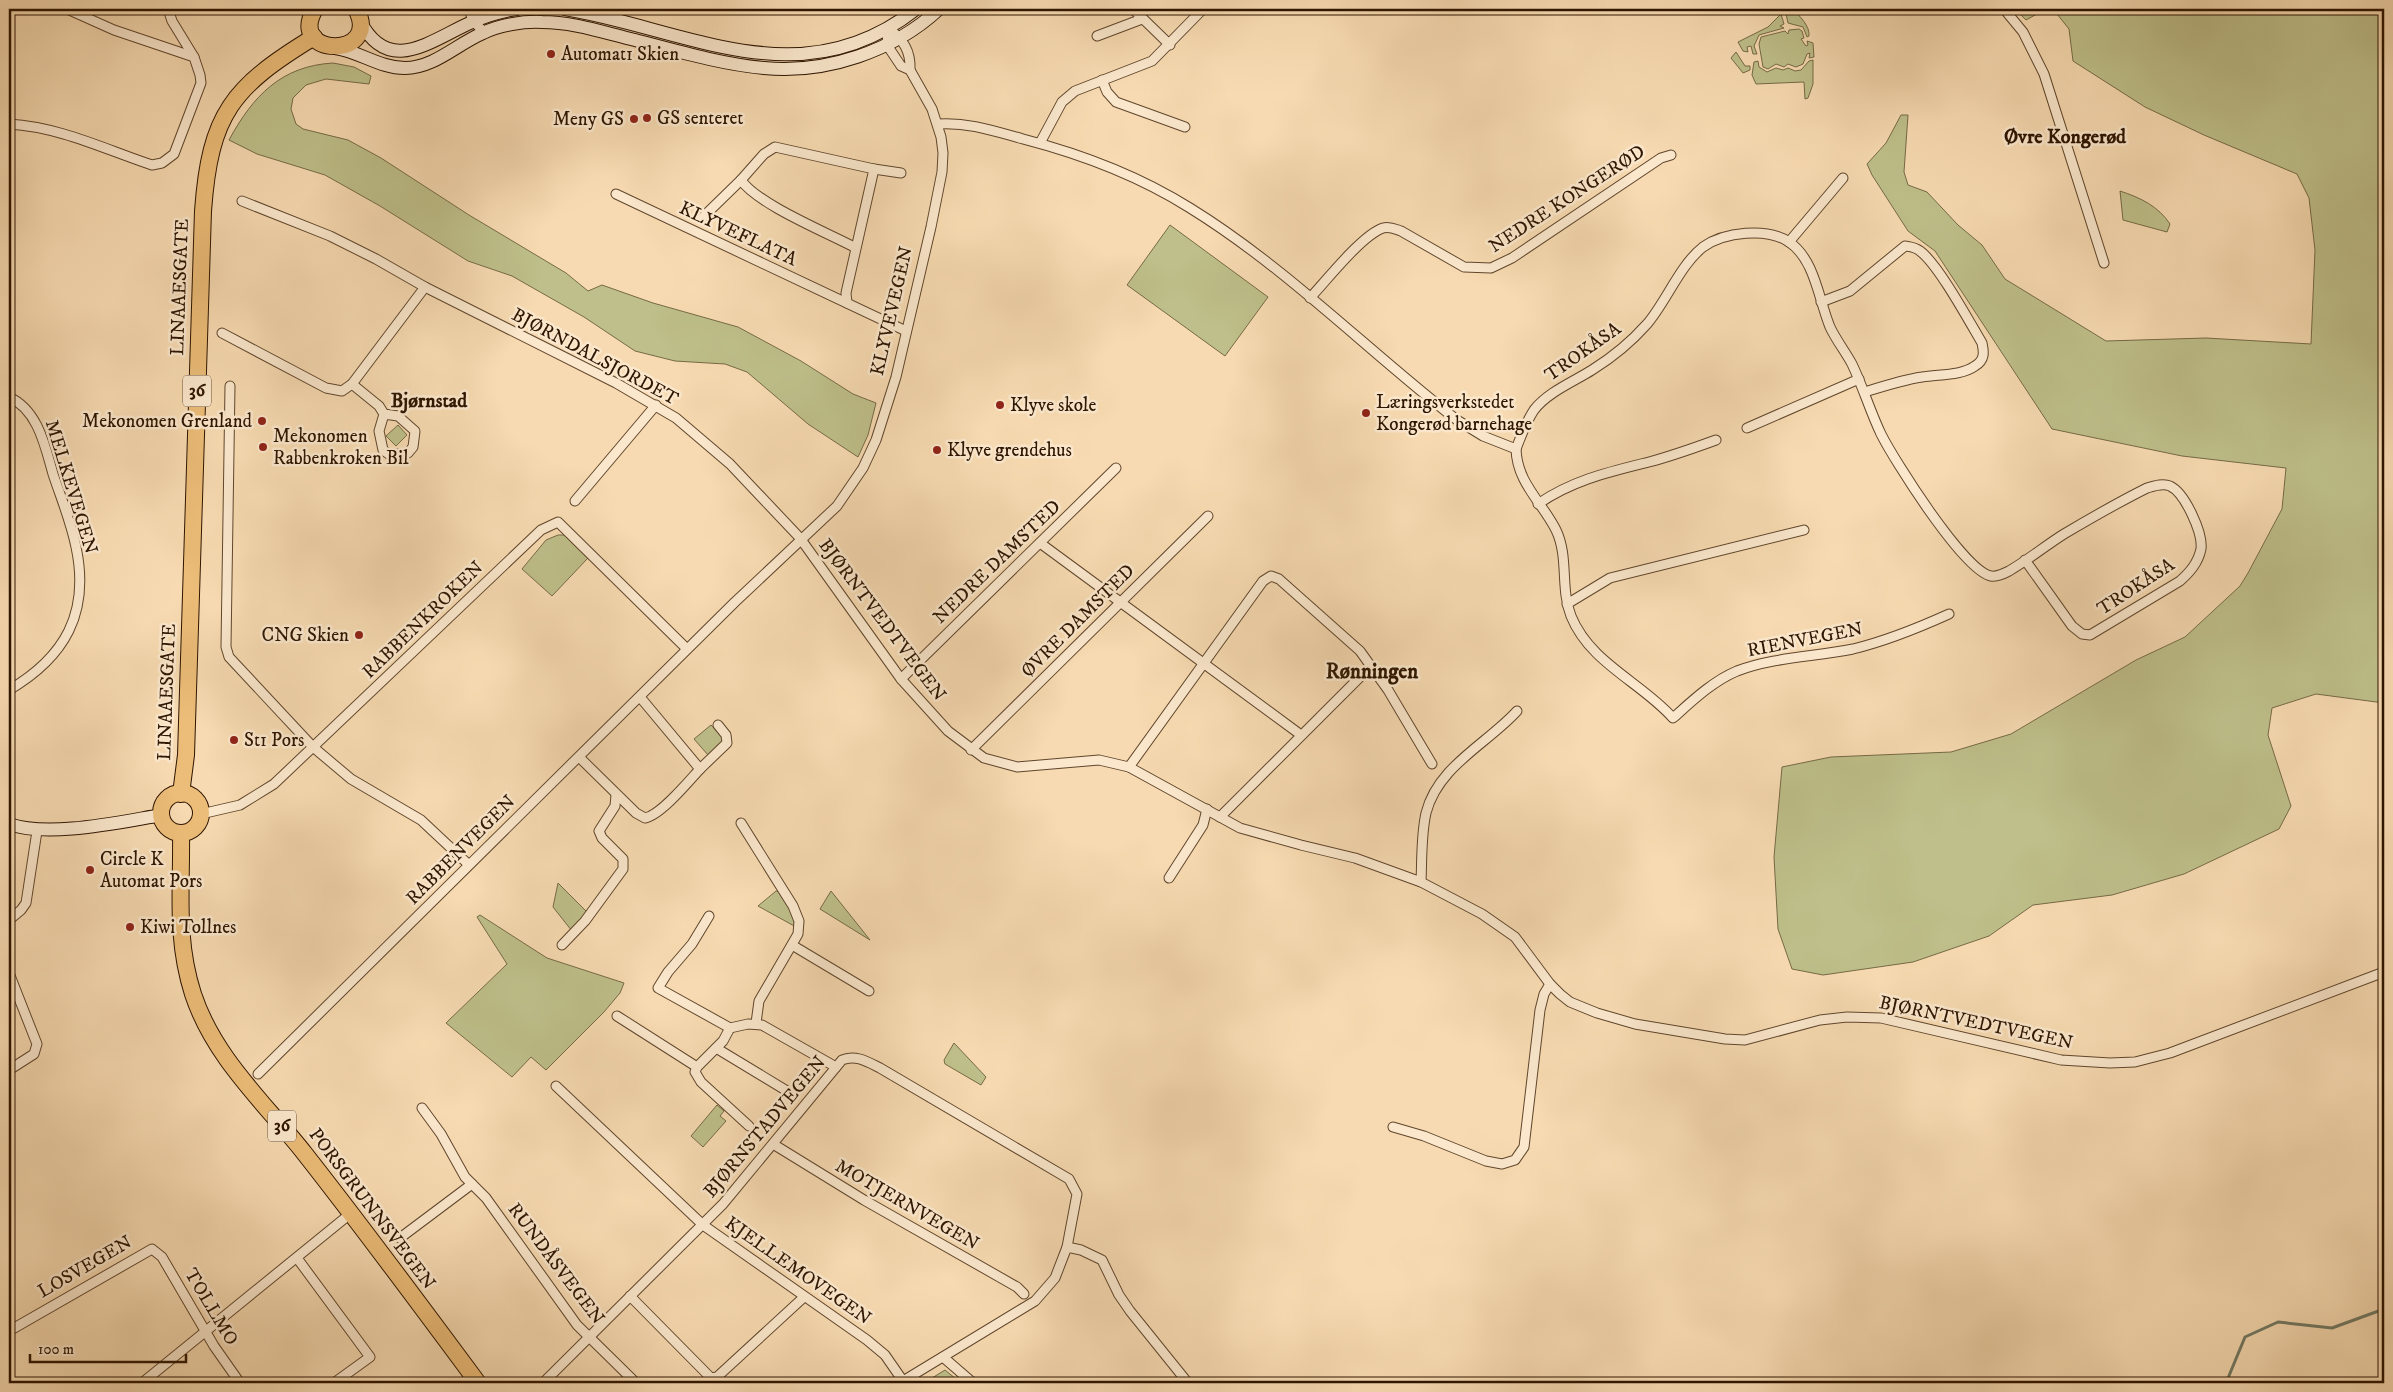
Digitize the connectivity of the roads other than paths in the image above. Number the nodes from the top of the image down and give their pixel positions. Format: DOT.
graph roads {
  1 [pos="67,9"];
  2 [pos="168,9"];
  3 [pos="314,9"];
  4 [pos="469,9"];
  5 [pos="517,9"];
  6 [pos="565,9"];
  7 [pos="916,9"];
  8 [pos="939,9"];
  9 [pos="1133,9"];
  10 [pos="1203,9"];
  11 [pos="2004,9"];
  12 [pos="487,12"];
  13 [pos="358,15"];
  14 [pos="1142,19"];
  15 [pos="473,21"];
  16 [pos="888,28"];
  17 [pos="484,32"];
  18 [pos="1097,36"];
  19 [pos="314,37"];
  20 [pos="900,37"];
  21 [pos="887,45"];
  22 [pos="1170,45"];
  23 [pos="336,48"];
  24 [pos="194,58"];
  25 [pos="910,70"];
  26 [pos="1102,80"];
  27 [pos="9,124"];
  28 [pos="938,124"];
  29 [pos="1185,126"];
  30 [pos="1040,143"];
  31 [pos="1670,154"];
  32 [pos="874,168"];
  33 [pos="901,173"];
  34 [pos="1843,178"];
  35 [pos="741,180"];
  36 [pos="616,194"];
  37 [pos="242,201"];
  38 [pos="701,219"];
  39 [pos="1789,242"];
  40 [pos="856,248"];
  41 [pos="2104,263"];
  42 [pos="424,287"];
  43 [pos="1310,298"];
  44 [pos="1821,302"];
  45 [pos="847,303"];
  46 [pos="906,331"];
  47 [pos="222,333"];
  48 [pos="1859,379"];
  49 [pos="352,384"];
  50 [pos="230,386"];
  51 [pos="1865,392"];
  52 [pos="9,397"];
  53 [pos="656,405"];
  54 [pos="384,414"];
  55 [pos="1747,428"];
  56 [pos="1716,440"];
  57 [pos="1516,449"];
  58 [pos="1116,468"];
  59 [pos="575,501"];
  60 [pos="1538,504"];
  61 [pos="1208,516"];
  62 [pos="1804,530"];
  63 [pos="800,538"];
  64 [pos="1040,543"];
  65 [pos="2025,560"];
  66 [pos="1120,603"];
  67 [pos="1567,604"];
  68 [pos="1949,614"];
  69 [pos="687,649"];
  70 [pos="1204,663"];
  71 [pos="1372,666"];
  72 [pos="901,679"];
  73 [pos="9,690"];
  74 [pos="640,697"];
  75 [pos="1517,711"];
  76 [pos="718,726"];
  77 [pos="1301,735"];
  78 [pos="313,747"];
  79 [pos="971,750"];
  80 [pos="579,757"];
  81 [pos="1432,764"];
  82 [pos="1129,767"];
  83 [pos="700,769"];
  84 [pos="181,794"];
  85 [pos="616,795"];
  86 [pos="1207,810"];
  87 [pos="201,814"];
  88 [pos="162,815"];
  89 [pos="1220,817"];
  90 [pos="742,822"];
  91 [pos="9,824"];
  92 [pos="37,831"];
  93 [pos="181,833"];
  94 [pos="468,864"];
  95 [pos="1169,878"];
  96 [pos="1421,882"];
  97 [pos="709,916"];
  98 [pos="9,920"];
  99 [pos="562,945"];
  100 [pos="792,945"];
  101 [pos="2384,972"];
  102 [pos="9,973"];
  103 [pos="1550,984"];
  104 [pos="869,991"];
  105 [pos="617,1016"];
  106 [pos="756,1023"];
  107 [pos="730,1028"];
  108 [pos="716,1048"];
  109 [pos="697,1067"];
  110 [pos="836,1067"];
  111 [pos="9,1070"];
  112 [pos="258,1074"];
  113 [pos="556,1086"];
  114 [pos="792,1094"];
  115 [pos="422,1108"];
  116 [pos="749,1126"];
  117 [pos="1393,1127"];
  118 [pos="773,1144"];
  119 [pos="472,1184"];
  120 [pos="350,1214"];
  121 [pos="703,1225"];
  122 [pos="400,1238"];
  123 [pos="1067,1247"];
  124 [pos="152,1248"];
  125 [pos="298,1258"];
  126 [pos="1024,1294"];
  127 [pos="630,1296"];
  128 [pos="804,1296"];
  129 [pos="9,1331"];
  130 [pos="205,1332"];
  131 [pos="588,1336"];
  132 [pos="943,1357"];
  133 [pos="901,1382"];
  134 [pos="142,1383"];
  135 [pos="240,1383"];
  136 [pos="334,1383"];
  137 [pos="478,1383"];
  138 [pos="543,1383"];
  139 [pos="636,1383"];
  140 [pos="973,1383"];
  141 [pos="1188,1383"];
  1 -- 24 [label="street"];
  2 -- 24 [label="street"];
  3 -- 19 [label="highway"];
  4 -- 15 [label="street"];
  5 -- 12 [label="main road"];
  6 -- 16 [label="main road"];
  7 -- 16 [label="main road"];
  8 -- 20 [label="main road"];
  9 -- 14 [label="street"];
  10 -- 22 [label="street"];
  11 -- 41 [label="street"];
  12 -- 15 [label="main road"];
  12 -- 17 [label="street"];
  13 -- 15 [label="main road"];
  13 -- 23 [label="highway"];
  14 -- 18 [label="street"];
  14 -- 22 [label="street"];
  15 -- 17 [label="street"];
  16 -- 20 [label="street, KLYVEVEGEN"];
  16 -- 21 [label="street"];
  17 -- 21 [label="main road"];
  17 -- 23 [label="main road"];
  19 -- 23 [label="highway"];
  19 -- 84 [label="highway, LINAAESGATE / 36"];
  20 -- 21 [label="main road"];
  20 -- 25 [label="street, KLYVEVEGEN"];
  21 -- 25 [label="street, KLYVEVEGEN"];
  22 -- 26 [label="street"];
  24 -- 27 [label="street"];
  25 -- 28 [label="street, KLYVEVEGEN"];
  26 -- 29 [label="street"];
  26 -- 30 [label="street"];
  28 -- 30 [label="street"];
  28 -- 46 [label="street, KLYVEVEGEN"];
  30 -- 43 [label="street"];
  31 -- 43 [label="street, NEDRE KONGERØD"];
  32 -- 33 [label="street"];
  32 -- 35 [label="street, KLYVEFLATA"];
  32 -- 40 [label="street"];
  34 -- 39 [label="street"];
  35 -- 38 [label="street, KLYVEFLATA"];
  35 -- 40 [label="street, KLYVEFLATA"];
  36 -- 45 [label="street, KLYVEFLATA"];
  37 -- 42 [label="street, BJØRNDALSJORDET"];
  39 -- 44 [label="street, TROKÅSA"];
  39 -- 57 [label="street, TROKÅSA"];
  40 -- 45 [label="street"];
  42 -- 49 [label="street"];
  42 -- 53 [label="street, BJØRNDALSJORDET"];
  43 -- 57 [label="street"];
  44 -- 48 [label="street, TROKÅSA"];
  44 -- 51 [label="street"];
  45 -- 46 [label="street, KLYVEFLATA"];
  46 -- 63 [label="street, KLYVEVEGEN"];
  47 -- 49 [label="street"];
  48 -- 51 [label="street, TROKÅSA"];
  48 -- 55 [label="street"];
  49 -- 54 [label="street"];
  50 -- 78 [label="street"];
  51 -- 65 [label="street, TROKÅSA"];
  52 -- 73 [label="street, MELKEVEGEN"];
  53 -- 59 [label="street"];
  53 -- 63 [label="street, BJØRNDALSJORDET"];
  54 -- 54 [label="street"];
  56 -- 60 [label="street"];
  57 -- 60 [label="street, RIENVEGEN"];
  58 -- 64 [label="street, NEDRE DAMSTED"];
  60 -- 67 [label="street, RIENVEGEN"];
  61 -- 66 [label="street, ØVRE DAMSTED"];
  62 -- 67 [label="street"];
  63 -- 69 [label="street, RABBENVEGEN"];
  63 -- 72 [label="street, BJØRNTVEDTVEGEN"];
  64 -- 66 [label="street"];
  64 -- 72 [label="street, NEDRE DAMSTED"];
  65 -- 65 [label="street, TROKÅSA"];
  66 -- 70 [label="street"];
  66 -- 79 [label="street, ØVRE DAMSTED"];
  67 -- 68 [label="street, RIENVEGEN"];
  69 -- 74 [label="street, RABBENVEGEN"];
  69 -- 78 [label="street, RABBENKROKEN"];
  70 -- 71 [label="street"];
  70 -- 77 [label="street"];
  70 -- 82 [label="street"];
  71 -- 77 [label="street"];
  71 -- 81 [label="street"];
  72 -- 79 [label="street, BJØRNTVEDTVEGEN"];
  74 -- 80 [label="street, RABBENVEGEN"];
  74 -- 83 [label="street"];
  75 -- 96 [label="street"];
  76 -- 83 [label="street"];
  77 -- 89 [label="street"];
  78 -- 87 [label="street, RABBENKROKEN"];
  78 -- 94 [label="street"];
  79 -- 82 [label="street, BJØRNTVEDTVEGEN"];
  80 -- 85 [label="street"];
  80 -- 94 [label="street, RABBENVEGEN"];
  82 -- 86 [label="street, BJØRNTVEDTVEGEN"];
  83 -- 85 [label="street"];
  84 -- 87 [label="highway"];
  84 -- 88 [label="highway"];
  85 -- 99 [label="street"];
  86 -- 89 [label="street, BJØRNTVEDTVEGEN"];
  86 -- 95 [label="street"];
  87 -- 93 [label="highway"];
  88 -- 92 [label="main road"];
  88 -- 93 [label="highway"];
  89 -- 96 [label="street, BJØRNTVEDTVEGEN"];
  90 -- 100 [label="street"];
  91 -- 92 [label="main road"];
  92 -- 98 [label="street"];
  93 -- 120 [label="highway, PORSGRUNNSVEGEN / 36"];
  94 -- 112 [label="street, RABBENVEGEN"];
  96 -- 103 [label="street, BJØRNTVEDTVEGEN"];
  97 -- 107 [label="street"];
  100 -- 104 [label="street"];
  100 -- 106 [label="street"];
  101 -- 103 [label="street, BJØRNTVEDTVEGEN"];
  102 -- 111 [label="street"];
  103 -- 117 [label="street"];
  105 -- 109 [label="street"];
  106 -- 107 [label="street"];
  106 -- 110 [label="street"];
  107 -- 108 [label="street"];
  108 -- 109 [label="street"];
  108 -- 114 [label="street"];
  109 -- 116 [label="street"];
  110 -- 118 [label="street, BJØRNSTADVEGEN"];
  110 -- 123 [label="street, BJØRNSTADVEGEN"];
  113 -- 121 [label="street, KJELLEMOVEGEN"];
  115 -- 119 [label="street, RUNDÅSVEGEN"];
  118 -- 121 [label="street, BJØRNSTADVEGEN"];
  118 -- 126 [label="street, MOTJERNVEGEN"];
  119 -- 122 [label="street"];
  119 -- 131 [label="street, RUNDÅSVEGEN"];
  120 -- 125 [label="street"];
  120 -- 137 [label="highway, PORSGRUNNSVEGEN / 36"];
  121 -- 127 [label="street, BJØRNSTADVEGEN"];
  121 -- 128 [label="street, KJELLEMOVEGEN"];
  123 -- 132 [label="street"];
  123 -- 141 [label="street"];
  124 -- 129 [label="street, LOSVEGEN"];
  124 -- 130 [label="street, TOLLMO"];
  125 -- 130 [label="street"];
  125 -- 136 [label="street"];
  127 -- 128 [label="street"];
  127 -- 131 [label="street, BJØRNSTADVEGEN"];
  128 -- 133 [label="street, KJELLEMOVEGEN"];
  130 -- 134 [label="street"];
  130 -- 135 [label="street, TOLLMO"];
  131 -- 138 [label="street, BJØRNSTADVEGEN"];
  131 -- 139 [label="street, RUNDÅSVEGEN"];
  132 -- 133 [label="street"];
  132 -- 140 [label="street"];
}
